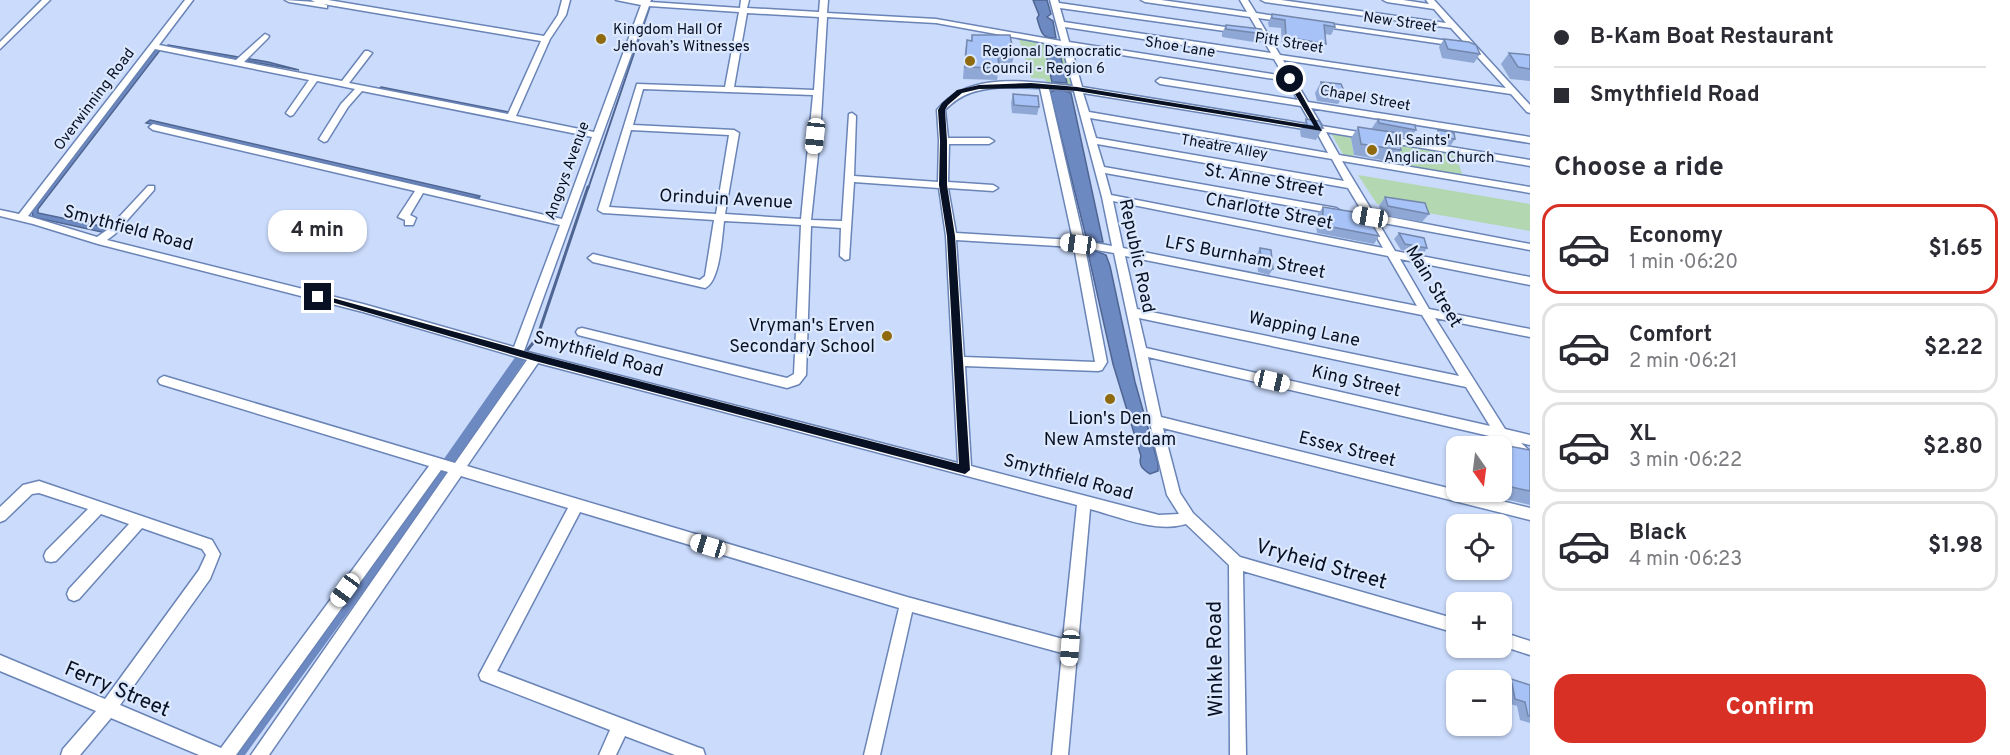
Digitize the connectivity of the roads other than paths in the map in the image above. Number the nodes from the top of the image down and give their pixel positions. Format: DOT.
graph roads {
  1 [pos="46,0"];
  2 [pos="189,0"];
  3 [pos="289,0"];
  4 [pos="566,0"];
  5 [pos="620,0"];
  6 [pos="745,0"];
  7 [pos="824,0"];
  8 [pos="1145,0"];
  9 [pos="1244,0"];
  10 [pos="1265,0"];
  11 [pos="1387,0"];
  12 [pos="320,2"];
  13 [pos="1055,2"];
  14 [pos="650,3"];
  15 [pos="668,3"];
  16 [pos="1433,3"];
  17 [pos="743,10"];
  18 [pos="823,15"];
  19 [pos="1253,15"];
  20 [pos="382,16"];
  21 [pos="1299,22"];
  22 [pos="1311,23"];
  23 [pos="1060,24"];
  24 [pos="1454,26"];
  25 [pos="1264,34"];
  26 [pos="265,36"];
  27 [pos="546,39"];
  28 [pos="1066,44"];
  29 [pos="152,46"];
  30 [pos="0,47"];
  31 [pos="1473,47"];
  32 [pos="368,53"];
  33 [pos="1277,56"];
  34 [pos="238,63"];
  35 [pos="315,78"];
  36 [pos="1290,79"];
  37 [pos="1160,81"];
  38 [pos="346,82"];
  39 [pos="361,87"];
  40 [pos="1044,87"];
  41 [pos="729,89"];
  42 [pos="1077,89"];
  43 [pos="1513,92"];
  44 [pos="818,93"];
  45 [pos="1304,103"];
  46 [pos="1530,110"];
  47 [pos="290,113"];
  48 [pos="1084,114"];
  49 [pos="852,116"];
  50 [pos="510,119"];
  51 [pos="153,127"];
  52 [pos="628,127"];
  53 [pos="1319,129"];
  54 [pos="597,135"];
  55 [pos="324,139"];
  56 [pos="1090,140"];
  57 [pos="1530,140"];
  58 [pos="944,141"];
  59 [pos="989,141"];
  60 [pos="1335,157"];
  61 [pos="1530,164"];
  62 [pos="1098,169"];
  63 [pos="849,179"];
  64 [pos="943,185"];
  65 [pos="1352,185"];
  66 [pos="151,188"];
  67 [pos="993,188"];
  68 [pos="421,189"];
  69 [pos="1530,190"];
  70 [pos="1107,197"];
  71 [pos="0,213"];
  72 [pos="1348,213"];
  73 [pos="23,216"];
  74 [pos="720,216"];
  75 [pos="1365,216"];
  76 [pos="806,222"];
  77 [pos="408,223"];
  78 [pos="566,223"];
  79 [pos="847,225"];
  80 [pos="951,236"];
  81 [pos="98,241"];
  82 [pos="1078,244"];
  83 [pos="1530,247"];
  84 [pos="1119,251"];
  85 [pos="1391,253"];
  86 [pos="846,256"];
  87 [pos="593,258"];
  88 [pos="1530,280"];
  89 [pos="1425,311"];
  90 [pos="1131,312"];
  91 [pos="582,332"];
  92 [pos="1530,333"];
  93 [pos="1140,351"];
  94 [pos="518,352"];
  95 [pos="535,358"];
  96 [pos="959,360"];
  97 [pos="164,381"];
  98 [pos="1469,383"];
  99 [pos="1156,421"];
  100 [pos="1501,433"];
  101 [pos="1530,440"];
  102 [pos="1530,459"];
  103 [pos="439,462"];
  104 [pos="458,469"];
  105 [pos="965,470"];
  106 [pos="1084,501"];
  107 [pos="576,506"];
  108 [pos="99,507"];
  109 [pos="1530,514"];
  110 [pos="0,516"];
  111 [pos="1188,517"];
  112 [pos="140,521"];
  113 [pos="51,556"];
  114 [pos="1236,562"];
  115 [pos="74,594"];
  116 [pos="907,604"];
  117 [pos="1446,623"];
  118 [pos="1512,642"];
  119 [pos="1070,648"];
  120 [pos="1530,648"];
  121 [pos="0,663"];
  122 [pos="108,709"];
  123 [pos="621,726"];
  124 [pos="69,755"];
  125 [pos="219,755"];
  126 [pos="226,755"];
  127 [pos="259,755"];
  128 [pos="607,755"];
  129 [pos="697,755"];
  130 [pos="872,755"];
  131 [pos="1060,755"];
  132 [pos="1238,755"];
  1 -- 30 [label="street"];
  2 -- 29 [label="street, Overwinning Road"];
  3 -- 12 [label="street"];
  4 -- 27 [label="street"];
  5 -- 14 [label="street, Shoe Lane"];
  6 -- 17 [label="street"];
  7 -- 18 [label="street"];
  8 -- 19 [label="street"];
  9 -- 19 [label="street, Main Street"];
  10 -- 24 [label="street"];
  11 -- 16 [label="street"];
  12 -- 20 [label="street"];
  12 -- 27 [label="street"];
  13 -- 23 [label="street, Republic Road"];
  13 -- 25 [label="street"];
  14 -- 15 [label="street, Shoe Lane"];
  14 -- 54 [label="street, Angoys Avenue"];
  15 -- 17 [label="street, Shoe Lane"];
  16 -- 24 [label="street"];
  17 -- 18 [label="street, Shoe Lane"];
  17 -- 41 [label="street"];
  18 -- 28 [label="street, Shoe Lane"];
  18 -- 44 [label="street"];
  19 -- 21 [label="street"];
  19 -- 25 [label="street, Main Street"];
  22 -- 31 [label="street, New Street"];
  23 -- 28 [label="street, Republic Road"];
  23 -- 33 [label="street, Pitt Street"];
  24 -- 31 [label="street"];
  25 -- 33 [label="street, Main Street"];
  26 -- 34 [label="street"];
  27 -- 50 [label="street"];
  28 -- 36 [label="street, Shoe Lane"];
  28 -- 42 [label="street, Republic Road"];
  29 -- 34 [label="street"];
  29 -- 73 [label="street, Overwinning Road"];
  31 -- 43 [label="street"];
  32 -- 38 [label="street"];
  33 -- 36 [label="street, Main Street"];
  33 -- 43 [label="street, Pitt Street"];
  34 -- 35 [label="street"];
  35 -- 38 [label="street"];
  35 -- 47 [label="street"];
  36 -- 45 [label="street, Main Street"];
  37 -- 45 [label="street, Chapel Street"];
  38 -- 39 [label="street"];
  39 -- 50 [label="street"];
  39 -- 55 [label="street"];
  40 -- 42 [label="street"];
  40 -- 58 [label="street"];
  40 -- 82 [label="street"];
  41 -- 44 [label="street"];
  41 -- 52 [label="street"];
  42 -- 48 [label="street, Republic Road"];
  42 -- 53 [label="street"];
  43 -- 46 [label="street"];
  44 -- 76 [label="street"];
  45 -- 53 [label="street, Main Street"];
  45 -- 57 [label="street, Chapel Street"];
  48 -- 56 [label="street, Republic Road"];
  48 -- 60 [label="street"];
  49 -- 63 [label="street"];
  50 -- 54 [label="street"];
  51 -- 68 [label="street"];
  52 -- 74 [label="street"];
  52 -- 74 [label="street, Orinduin Avenue"];
  53 -- 60 [label="street, Main Street"];
  53 -- 61 [label="street"];
  54 -- 78 [label="street, Angoys Avenue"];
  56 -- 62 [label="street, Republic Road"];
  56 -- 65 [label="street, Theatre Alley"];
  58 -- 59 [label="street"];
  58 -- 64 [label="street"];
  60 -- 65 [label="street, Main Street"];
  60 -- 69 [label="street"];
  62 -- 70 [label="street, Republic Road"];
  62 -- 72 [label="street, St. Anne Street"];
  63 -- 64 [label="street"];
  63 -- 79 [label="street"];
  64 -- 67 [label="street"];
  64 -- 80 [label="street"];
  65 -- 75 [label="street, Main Street"];
  66 -- 81 [label="street"];
  68 -- 77 [label="street"];
  68 -- 78 [label="street"];
  70 -- 84 [label="street, Republic Road"];
  70 -- 85 [label="street, Charlotte Street"];
  71 -- 73 [label="street, Smythfield Road"];
  73 -- 81 [label="street, Smythfield Road"];
  74 -- 76 [label="street, Orinduin Avenue"];
  74 -- 87 [label="street"];
  75 -- 83 [label="street"];
  75 -- 85 [label="street, Main Street"];
  76 -- 79 [label="street, Orinduin Avenue"];
  76 -- 91 [label="street"];
  78 -- 94 [label="street, Angoys Avenue"];
  79 -- 86 [label="street"];
  80 -- 82 [label="street, LFS Burnham Street"];
  80 -- 96 [label="street"];
  81 -- 94 [label="street, Smythfield Road"];
  82 -- 84 [label="street, LFS Burnham Street"];
  82 -- 96 [label="street"];
  84 -- 89 [label="street, LFS Burnham Street"];
  84 -- 90 [label="street, Republic Road"];
  85 -- 88 [label="street, Charlotte Street"];
  85 -- 89 [label="street, Main Street"];
  89 -- 92 [label="street, LFS Burnham Street"];
  89 -- 98 [label="street, Main Street"];
  90 -- 93 [label="street, Republic Road"];
  90 -- 98 [label="street, Wapping Lane"];
  93 -- 99 [label="street, Republic Road"];
  93 -- 100 [label="street, King Street"];
  94 -- 95 [label="street, Smythfield Road"];
  95 -- 104 [label="street"];
  95 -- 105 [label="street, Smythfield Road"];
  96 -- 105 [label="street"];
  97 -- 103 [label="street"];
  98 -- 100 [label="street, Main Street"];
  99 -- 109 [label="street, Essex Street"];
  99 -- 111 [label="street, Republic Road"];
  100 -- 101 [label="street, King Street"];
  100 -- 102 [label="street, Main Street"];
  103 -- 104 [label="street"];
  103 -- 126 [label="street"];
  104 -- 107 [label="street"];
  104 -- 127 [label="street"];
  105 -- 106 [label="street, Smythfield Road"];
  106 -- 111 [label="street, Smythfield Road"];
  106 -- 119 [label="street"];
  107 -- 116 [label="street"];
  107 -- 123 [label="street"];
  108 -- 110 [label="street"];
  108 -- 112 [label="street"];
  108 -- 113 [label="street"];
  111 -- 114 [label="street, Vryheid Street"];
  112 -- 115 [label="street"];
  112 -- 122 [label="street"];
  114 -- 117 [label="street, Vryheid Street"];
  114 -- 132 [label="street, Winkle Road"];
  116 -- 119 [label="street"];
  116 -- 130 [label="street"];
  118 -- 120 [label="street"];
  119 -- 131 [label="street"];
  121 -- 122 [label="street, Ferry Street"];
  122 -- 124 [label="street"];
  122 -- 125 [label="street, Ferry Street"];
  123 -- 128 [label="street"];
  123 -- 129 [label="street"];
}
